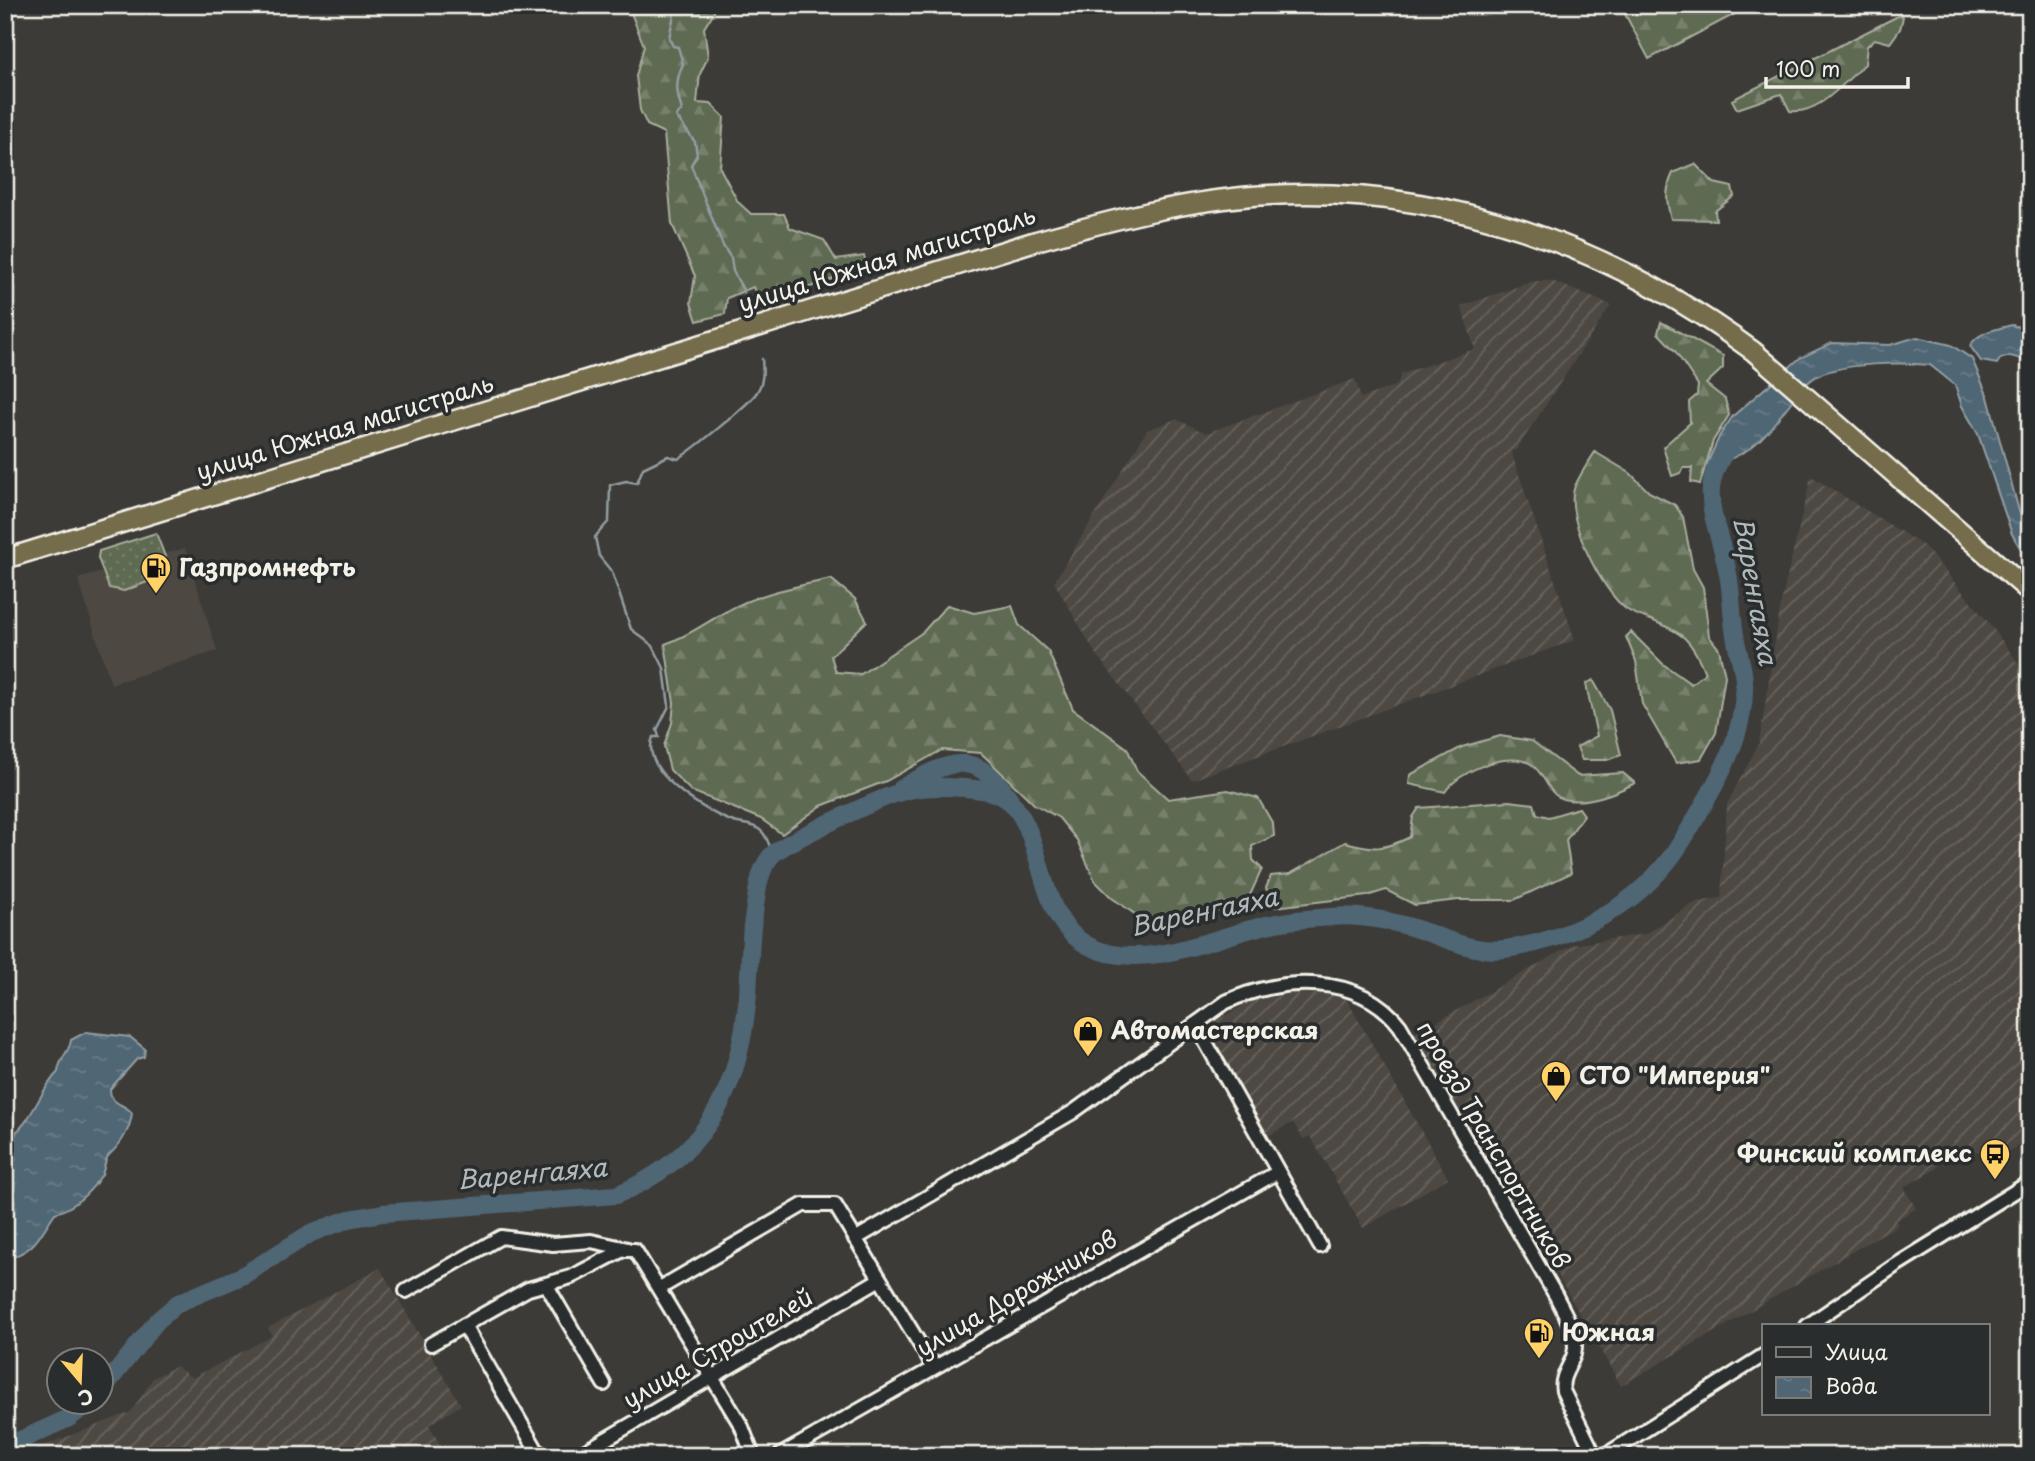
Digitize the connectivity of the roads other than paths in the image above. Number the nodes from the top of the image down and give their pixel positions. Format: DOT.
graph roads {
  1 [pos="5,559"];
  2 [pos="2030,592"];
  3 [pos="1196,1025"];
  4 [pos="1278,1172"];
  5 [pos="2030,1182"];
  6 [pos="855,1239"];
  7 [pos="1320,1246"];
  8 [pos="631,1250"];
  9 [pos="880,1279"];
  10 [pos="546,1284"];
  11 [pos="660,1288"];
  12 [pos="406,1291"];
  13 [pos="1810,1324"];
  14 [pos="464,1325"];
  15 [pos="431,1344"];
  16 [pos="1762,1356"];
  17 [pos="933,1366"];
  18 [pos="713,1377"];
  19 [pos="604,1384"];
  20 [pos="783,1455"];
  21 [pos="540,1456"];
  22 [pos="577,1456"];
  23 [pos="753,1456"];
  24 [pos="1595,1456"];
  25 [pos="1604,1456"];
  1 -- 2 [label="highway, улица Южная магистраль"];
  3 -- 4 [label="street"];
  3 -- 6 [label="street, проезд Транспортников"];
  3 -- 24 [label="street, проезд Транспортников"];
  4 -- 7 [label="street"];
  4 -- 17 [label="street, улица Дорожников"];
  5 -- 13 [label="street"];
  6 -- 9 [label="street"];
  6 -- 11 [label="street"];
  8 -- 10 [label="street"];
  8 -- 11 [label="street"];
  8 -- 12 [label="street"];
  9 -- 17 [label="street"];
  9 -- 18 [label="street, улица Строителей"];
  10 -- 14 [label="street"];
  10 -- 19 [label="street"];
  11 -- 18 [label="street"];
  14 -- 15 [label="street"];
  14 -- 21 [label="street"];
  16 -- 25 [label="street"];
  17 -- 20 [label="street, улица Дорожников"];
  18 -- 22 [label="street, улица Строителей"];
  18 -- 23 [label="street"];
}
